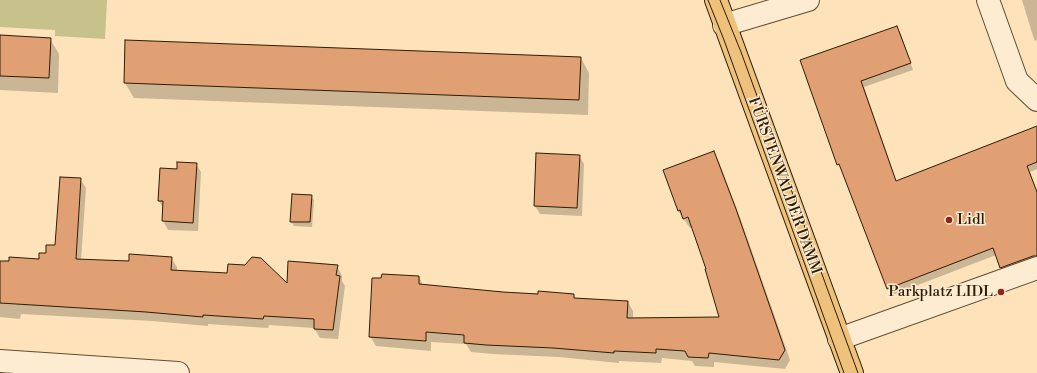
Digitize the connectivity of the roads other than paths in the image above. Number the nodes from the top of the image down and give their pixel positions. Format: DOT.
graph roads {
  1 [pos="716,0"];
  2 [pos="808,0"];
  3 [pos="988,0"];
  4 [pos="724,25"];
  5 [pos="1037,100"];
  6 [pos="1037,268"];
  7 [pos="840,339"];
  8 [pos="0,361"];
  9 [pos="178,373"];
  10 [pos="852,373"];
  1 -- 4 [label="main road, FÜRSTENWALDER DAMM"];
  2 -- 4 [label="street"];
  3 -- 5 [label="street"];
  4 -- 7 [label="main road, FÜRSTENWALDER DAMM"];
  6 -- 7 [label="street"];
  7 -- 10 [label="main road, FÜRSTENWALDER DAMM"];
  8 -- 9 [label="street"];
}
